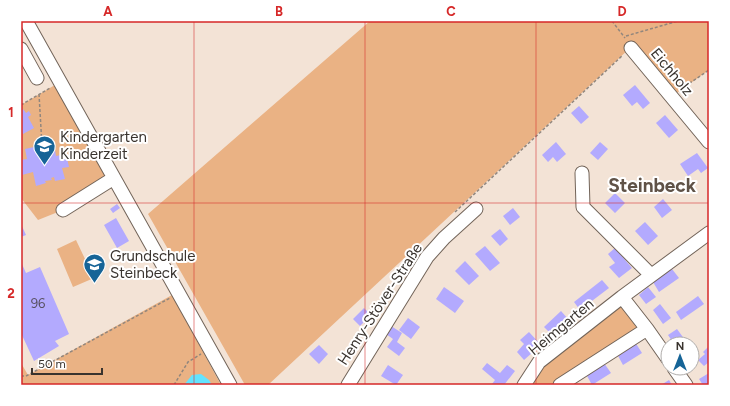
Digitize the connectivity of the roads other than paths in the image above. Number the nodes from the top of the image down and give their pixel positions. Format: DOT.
graph roads {
  1 [pos="26,21"];
  2 [pos="628,42"];
  3 [pos="21,49"];
  4 [pos="37,78"];
  5 [pos="709,142"];
  6 [pos="582,173"];
  7 [pos="114,178"];
  8 [pos="476,209"];
  9 [pos="63,210"];
  10 [pos="709,233"];
  11 [pos="651,275"];
  12 [pos="622,297"];
  13 [pos="647,329"];
  14 [pos="660,348"];
  15 [pos="680,376"];
  16 [pos="230,385"];
  17 [pos="348,385"];
  18 [pos="524,385"];
  19 [pos="560,385"];
  20 [pos="686,385"];
  1 -- 7 [label="street"];
  2 -- 5 [label="street, Eichholz"];
  3 -- 4 [label="street"];
  6 -- 11 [label="street"];
  7 -- 9 [label="street"];
  7 -- 16 [label="street"];
  8 -- 17 [label="street, Henry-Stöver-Straße"];
  10 -- 11 [label="street, Heimgarten"];
  11 -- 12 [label="street, Heimgarten"];
  12 -- 13 [label="street"];
  12 -- 18 [label="street, Heimgarten"];
  13 -- 14 [label="street"];
  13 -- 19 [label="street"];
  15 -- 20 [label="street"];
}
